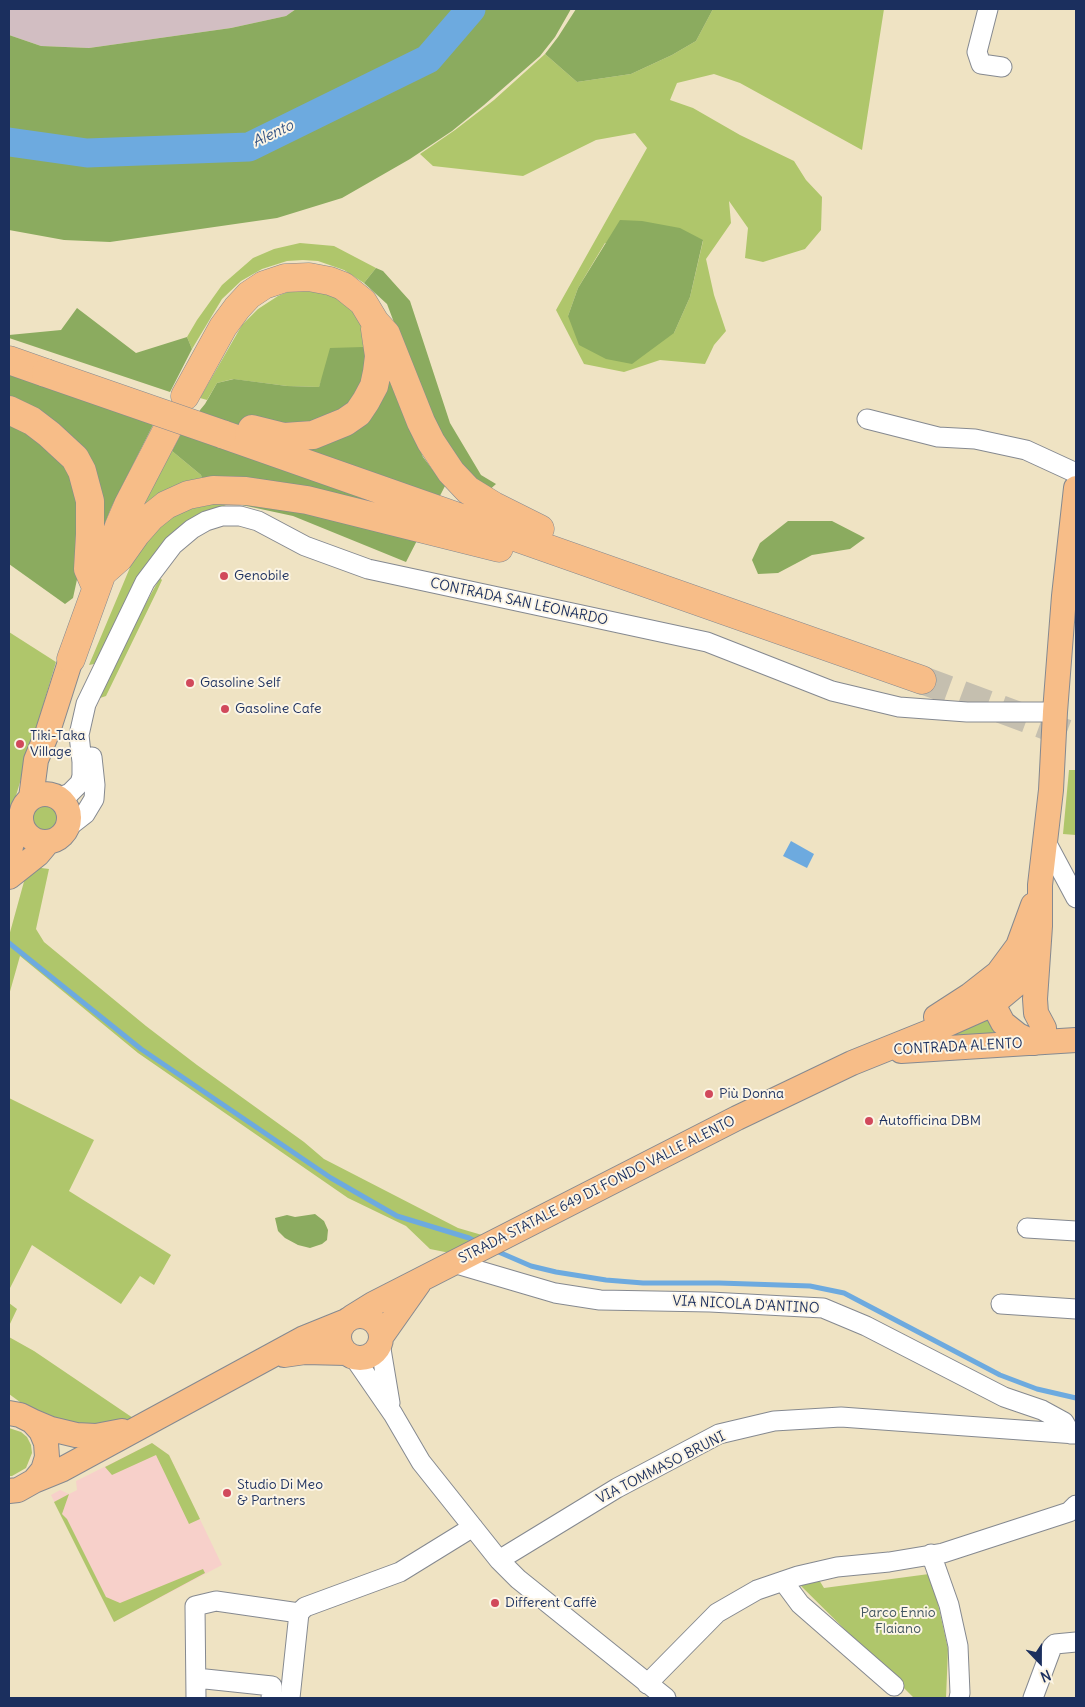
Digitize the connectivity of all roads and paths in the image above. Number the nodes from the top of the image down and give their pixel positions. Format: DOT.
graph roads {
  1 [pos="988,9"];
  2 [pos="1002,67"];
  3 [pos="375,322"];
  4 [pos="9,360"];
  5 [pos="185,396"];
  6 [pos="9,410"];
  7 [pos="867,418"];
  8 [pos="169,426"];
  9 [pos="222,434"];
  10 [pos="1076,473"];
  11 [pos="1076,488"];
  12 [pos="1075,514"];
  13 [pos="598,566"];
  14 [pos="99,581"];
  15 [pos="71,659"];
  16 [pos="922,680"];
  17 [pos="86,704"];
  18 [pos="1055,712"];
  19 [pos="40,802"];
  20 [pos="67,828"];
  21 [pos="1045,840"];
  22 [pos="48,842"];
  23 [pos="9,860"];
  24 [pos="9,877"];
  25 [pos="1040,885"];
  26 [pos="1076,898"];
  27 [pos="1037,953"];
  28 [pos="998,973"];
  29 [pos="958,1003"];
  30 [pos="993,1004"];
  31 [pos="1040,1035"];
  32 [pos="1076,1039"];
  33 [pos="882,1052"];
  34 [pos="1027,1228"];
  35 [pos="1076,1231"];
  36 [pos="462,1258"];
  37 [pos="422,1280"];
  38 [pos="1001,1304"];
  39 [pos="1076,1310"];
  40 [pos="349,1319"];
  41 [pos="380,1340"];
  42 [pos="350,1355"];
  43 [pos="265,1359"];
  44 [pos="17,1414"];
  45 [pos="393,1414"];
  46 [pos="141,1427"];
  47 [pos="1074,1434"];
  48 [pos="17,1489"];
  49 [pos="1076,1505"];
  50 [pos="473,1527"];
  51 [pos="931,1554"];
  52 [pos="499,1560"];
  53 [pos="783,1581"];
  54 [pos="299,1614"];
  55 [pos="1076,1642"];
  56 [pos="196,1678"];
  57 [pos="647,1684"];
  58 [pos="894,1686"];
  59 [pos="196,1698"];
  60 [pos="271,1698"];
  61 [pos="290,1698"];
  62 [pos="666,1698"];
  63 [pos="958,1698"];
  64 [pos="1033,1698"];
  1 -- 2 [label="street"];
  3 -- 5 [label="highway"];
  3 -- 9 [label="highway"];
  3 -- 13 [label="highway"];
  4 -- 9 [label="highway, bridge"];
  6 -- 14 [label="highway"];
  7 -- 10 [label="street"];
  8 -- 14 [label="highway"];
  9 -- 13 [label="highway"];
  11 -- 12 [label="main road, STRADA STATALE 649 DI FONDO VALLE ALENTO"];
  12 -- 18 [label="main road, STRADA STATALE 649 DI FONDO VALLE ALENTO"];
  13 -- 14 [label="highway"];
  13 -- 16 [label="highway"];
  14 -- 15 [label="highway"];
  15 -- 19 [label="main road"];
  17 -- 18 [label="street, CONTRADA SAN LEONARDO"];
  17 -- 19 [label="street, CONTRADA SAN LEONARDO"];
  17 -- 20 [label="street"];
  18 -- 21 [label="main road, STRADA STATALE 649 DI FONDO VALLE ALENTO"];
  19 -- 20 [label="main road"];
  19 -- 22 [label="main road"];
  19 -- 23 [label="main road"];
  20 -- 22 [label="main road"];
  21 -- 25 [label="main road, STRADA STATALE 649 DI FONDO VALLE ALENTO"];
  21 -- 26 [label="street"];
  22 -- 24 [label="main road"];
  25 -- 27 [label="main road, STRADA STATALE 649 DI FONDO VALLE ALENTO"];
  25 -- 28 [label="main road, STRADA STATALE 649 DI FONDO VALLE ALENTO"];
  27 -- 30 [label="main road, STRADA STATALE 649 DI FONDO VALLE ALENTO"];
  27 -- 31 [label="main road"];
  28 -- 29 [label="main road, STRADA STATALE 649 DI FONDO VALLE ALENTO"];
  28 -- 30 [label="main road, STRADA STATALE 649 DI FONDO VALLE ALENTO"];
  29 -- 30 [label="main road"];
  29 -- 33 [label="main road, STRADA STATALE 649 DI FONDO VALLE ALENTO"];
  30 -- 31 [label="main road, CONTRADA ALENTO"];
  30 -- 33 [label="main road, STRADA STATALE 649 DI FONDO VALLE ALENTO"];
  31 -- 32 [label="main road, CONTRADA ALENTO"];
  31 -- 33 [label="main road, CONTRADA ALENTO"];
  33 -- 36 [label="main road, STRADA STATALE 649 DI FONDO VALLE ALENTO"];
  34 -- 35 [label="street"];
  36 -- 37 [label="main road, STRADA STATALE 649 DI FONDO VALLE ALENTO"];
  36 -- 47 [label="street, VIA NICOLA D'ANTINO"];
  37 -- 40 [label="main road, STRADA STATALE 649 DI FONDO VALLE ALENTO"];
  37 -- 41 [label="main road, STRADA STATALE 649 DI FONDO VALLE ALENTO"];
  38 -- 39 [label="street"];
  40 -- 41 [label="main road"];
  40 -- 42 [label="main road"];
  40 -- 43 [label="main road, STRADA STATALE 649 DI FONDO VALLE ALENTO"];
  41 -- 42 [label="main road"];
  41 -- 45 [label="street"];
  42 -- 43 [label="main road, STRADA STATALE 649 DI FONDO VALLE ALENTO"];
  42 -- 45 [label="street"];
  43 -- 46 [label="main road, STRADA STATALE 649 DI FONDO VALLE ALENTO"];
  44 -- 46 [label="main road, STRADA STATALE 649 DI FONDO VALLE ALENTO"];
  44 -- 48 [label="main road"];
  45 -- 50 [label="street"];
  46 -- 48 [label="main road, STRADA STATALE 649 DI FONDO VALLE ALENTO"];
  47 -- 52 [label="street, VIA TOMMASO BRUNI"];
  49 -- 51 [label="street"];
  50 -- 52 [label="street"];
  50 -- 54 [label="street"];
  51 -- 53 [label="street"];
  51 -- 63 [label="street"];
  52 -- 57 [label="street"];
  53 -- 57 [label="street"];
  53 -- 58 [label="street"];
  54 -- 56 [label="street"];
  54 -- 61 [label="street"];
  55 -- 64 [label="street"];
  56 -- 59 [label="street"];
  56 -- 60 [label="street"];
  57 -- 62 [label="street"];
}
